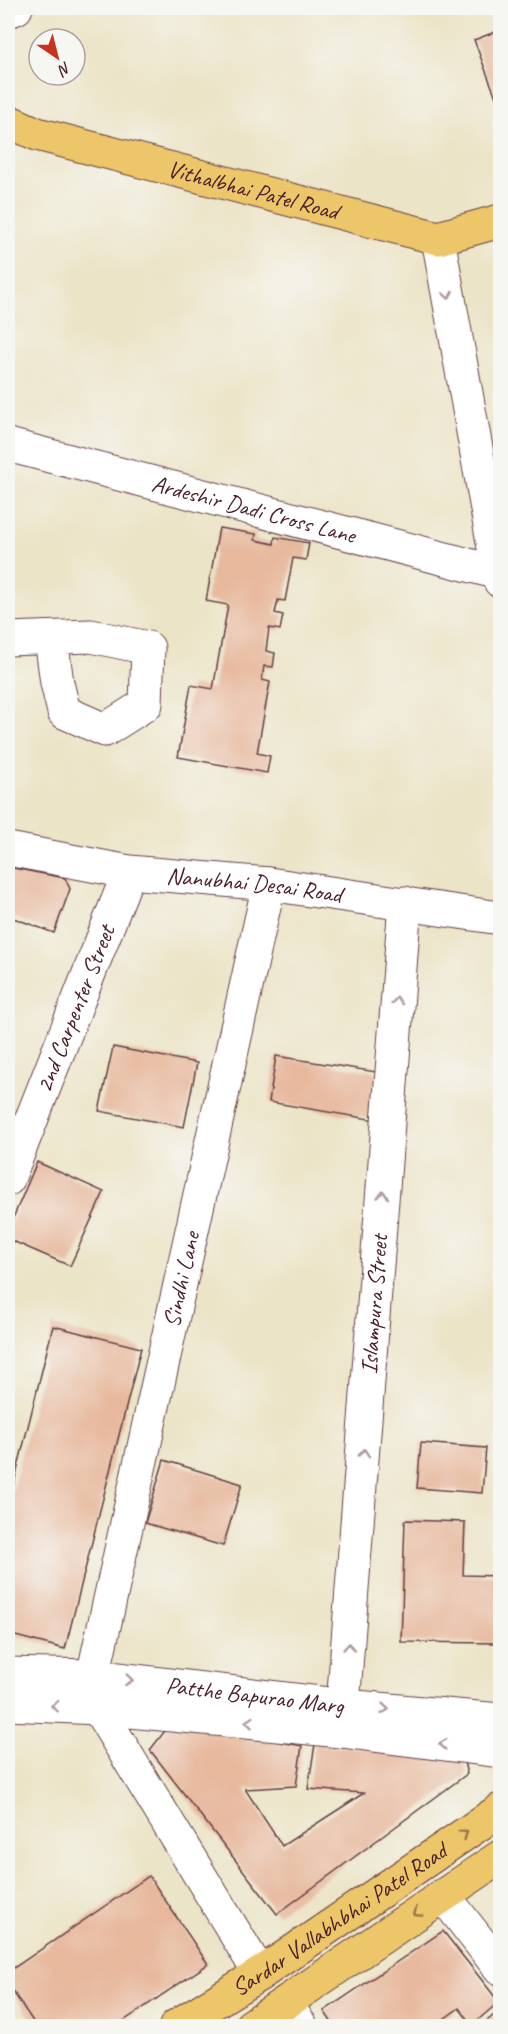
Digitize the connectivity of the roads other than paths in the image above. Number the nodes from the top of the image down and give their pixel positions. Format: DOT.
graph roads {
  1 [pos="16,8"];
  2 [pos="8,11"];
  3 [pos="8,121"];
  4 [pos="501,221"];
  5 [pos="438,238"];
  6 [pos="8,445"];
  7 [pos="500,577"];
  8 [pos="51,638"];
  9 [pos="8,639"];
  10 [pos="8,849"];
  11 [pos="129,872"];
  12 [pos="269,884"];
  13 [pos="405,903"];
  14 [pos="501,918"];
  15 [pos="8,1179"];
  16 [pos="8,1674"];
  17 [pos="93,1676"];
  18 [pos="8,1704"];
  19 [pos="98,1708"];
  20 [pos="343,1718"];
  21 [pos="501,1720"];
  22 [pos="501,1751"];
  23 [pos="501,1810"];
  24 [pos="501,1857"];
  25 [pos="443,1895"];
  26 [pos="501,1968"];
  27 [pos="260,1974"];
  28 [pos="293,2015"];
  29 [pos="176,2026"];
  30 [pos="251,2026"];
  1 -- 2 [label="street"];
  3 -- 5 [label="main road, Vithalbhai Patel Road"];
  4 -- 5 [label="main road, Vithalbhai Patel Road"];
  5 -- 7 [label="street, one-way"];
  6 -- 7 [label="street, Ardeshir Dadi Cross Lane"];
  8 -- 9 [label="street"];
  10 -- 11 [label="street, Nanubhai Desai Road"];
  11 -- 12 [label="street, Nanubhai Desai Road"];
  11 -- 15 [label="street, 2nd Carpenter Street"];
  12 -- 13 [label="street, Nanubhai Desai Road"];
  12 -- 17 [label="street, Sindhi Lane"];
  13 -- 14 [label="street, Nanubhai Desai Road"];
  20 -- 13 [label="street, Islampura Street, one-way"];
  16 -- 17 [label="street, Patthe Bapurao Marg"];
  17 -- 19 [label="street"];
  17 -- 20 [label="street, Patthe Bapurao Marg, one-way"];
  19 -- 18 [label="street, one-way"];
  20 -- 19 [label="street, one-way"];
  19 -- 27 [label="street"];
  20 -- 21 [label="street, Patthe Bapurao Marg, one-way"];
  22 -- 20 [label="street, one-way"];
  27 -- 23 [label="main road, Sardar Vallabhbhai Patel Road, one-way"];
  24 -- 25 [label="main road, Sardar Vallabhbhai Patel Road"];
  25 -- 26 [label="street"];
  25 -- 28 [label="main road, Sardar Vallabhbhai Patel Road, one-way"];
  27 -- 29 [label="main road, Sardar Vallabhbhai Patel Road"];
  28 -- 30 [label="main road, Sardar Vallabhbhai Patel Road"];
}
